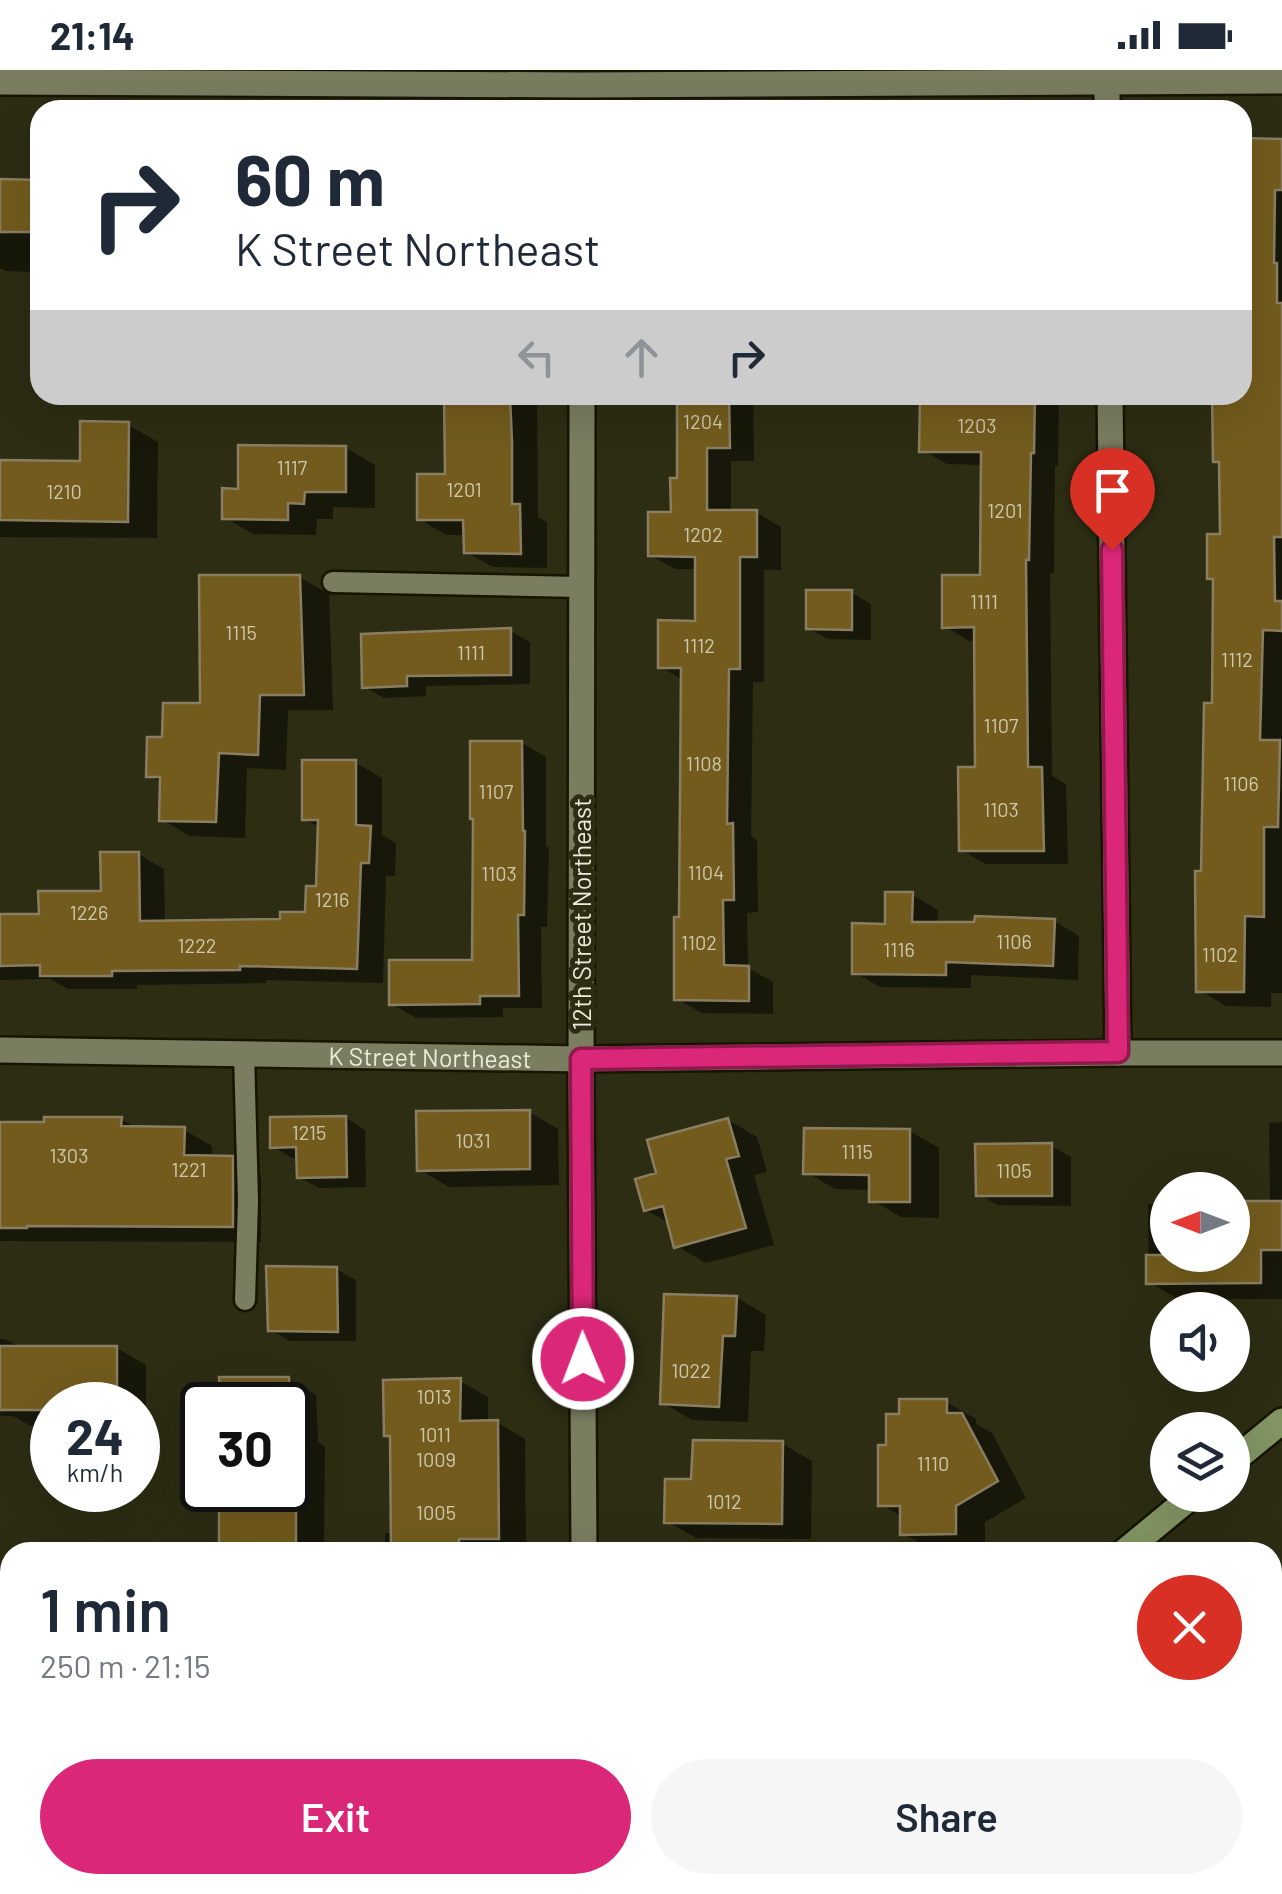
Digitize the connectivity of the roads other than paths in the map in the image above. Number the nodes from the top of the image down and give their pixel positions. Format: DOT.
graph roads {
  1 [pos="1106,75"];
  2 [pos="102,76"];
  3 [pos="1282,81"];
  4 [pos="0,82"];
  5 [pos="582,88"];
  6 [pos="1107,100"];
  7 [pos="582,405"];
  8 [pos="1110,405"];
  9 [pos="334,582"];
  10 [pos="582,587"];
  11 [pos="0,1050"];
  12 [pos="1118,1052"];
  13 [pos="1282,1053"];
  14 [pos="244,1054"];
  15 [pos="581,1059"];
  16 [pos="245,1300"];
  17 [pos="1282,1421"];
  18 [pos="1250,1447"];
  19 [pos="1172,1512"];
  20 [pos="584,1542"];
  21 [pos="1136,1542"];
  1 -- 3 [label="street"];
  1 -- 5 [label="street"];
  1 -- 6 [label="street"];
  2 -- 4 [label="street"];
  2 -- 5 [label="street"];
  7 -- 10 [label="street, 12th Street Northeast"];
  8 -- 12 [label="street"];
  9 -- 10 [label="lane"];
  10 -- 15 [label="street, 12th Street Northeast"];
  11 -- 14 [label="street, K Street Northeast"];
  12 -- 13 [label="street, K Street Northeast"];
  12 -- 15 [label="street, K Street Northeast"];
  14 -- 15 [label="street, K Street Northeast"];
  14 -- 16 [label="lane"];
  15 -- 20 [label="street, 12th Street Northeast"];
  17 -- 18 [label="main road"];
  19 -- 21 [label="main road"];
}
